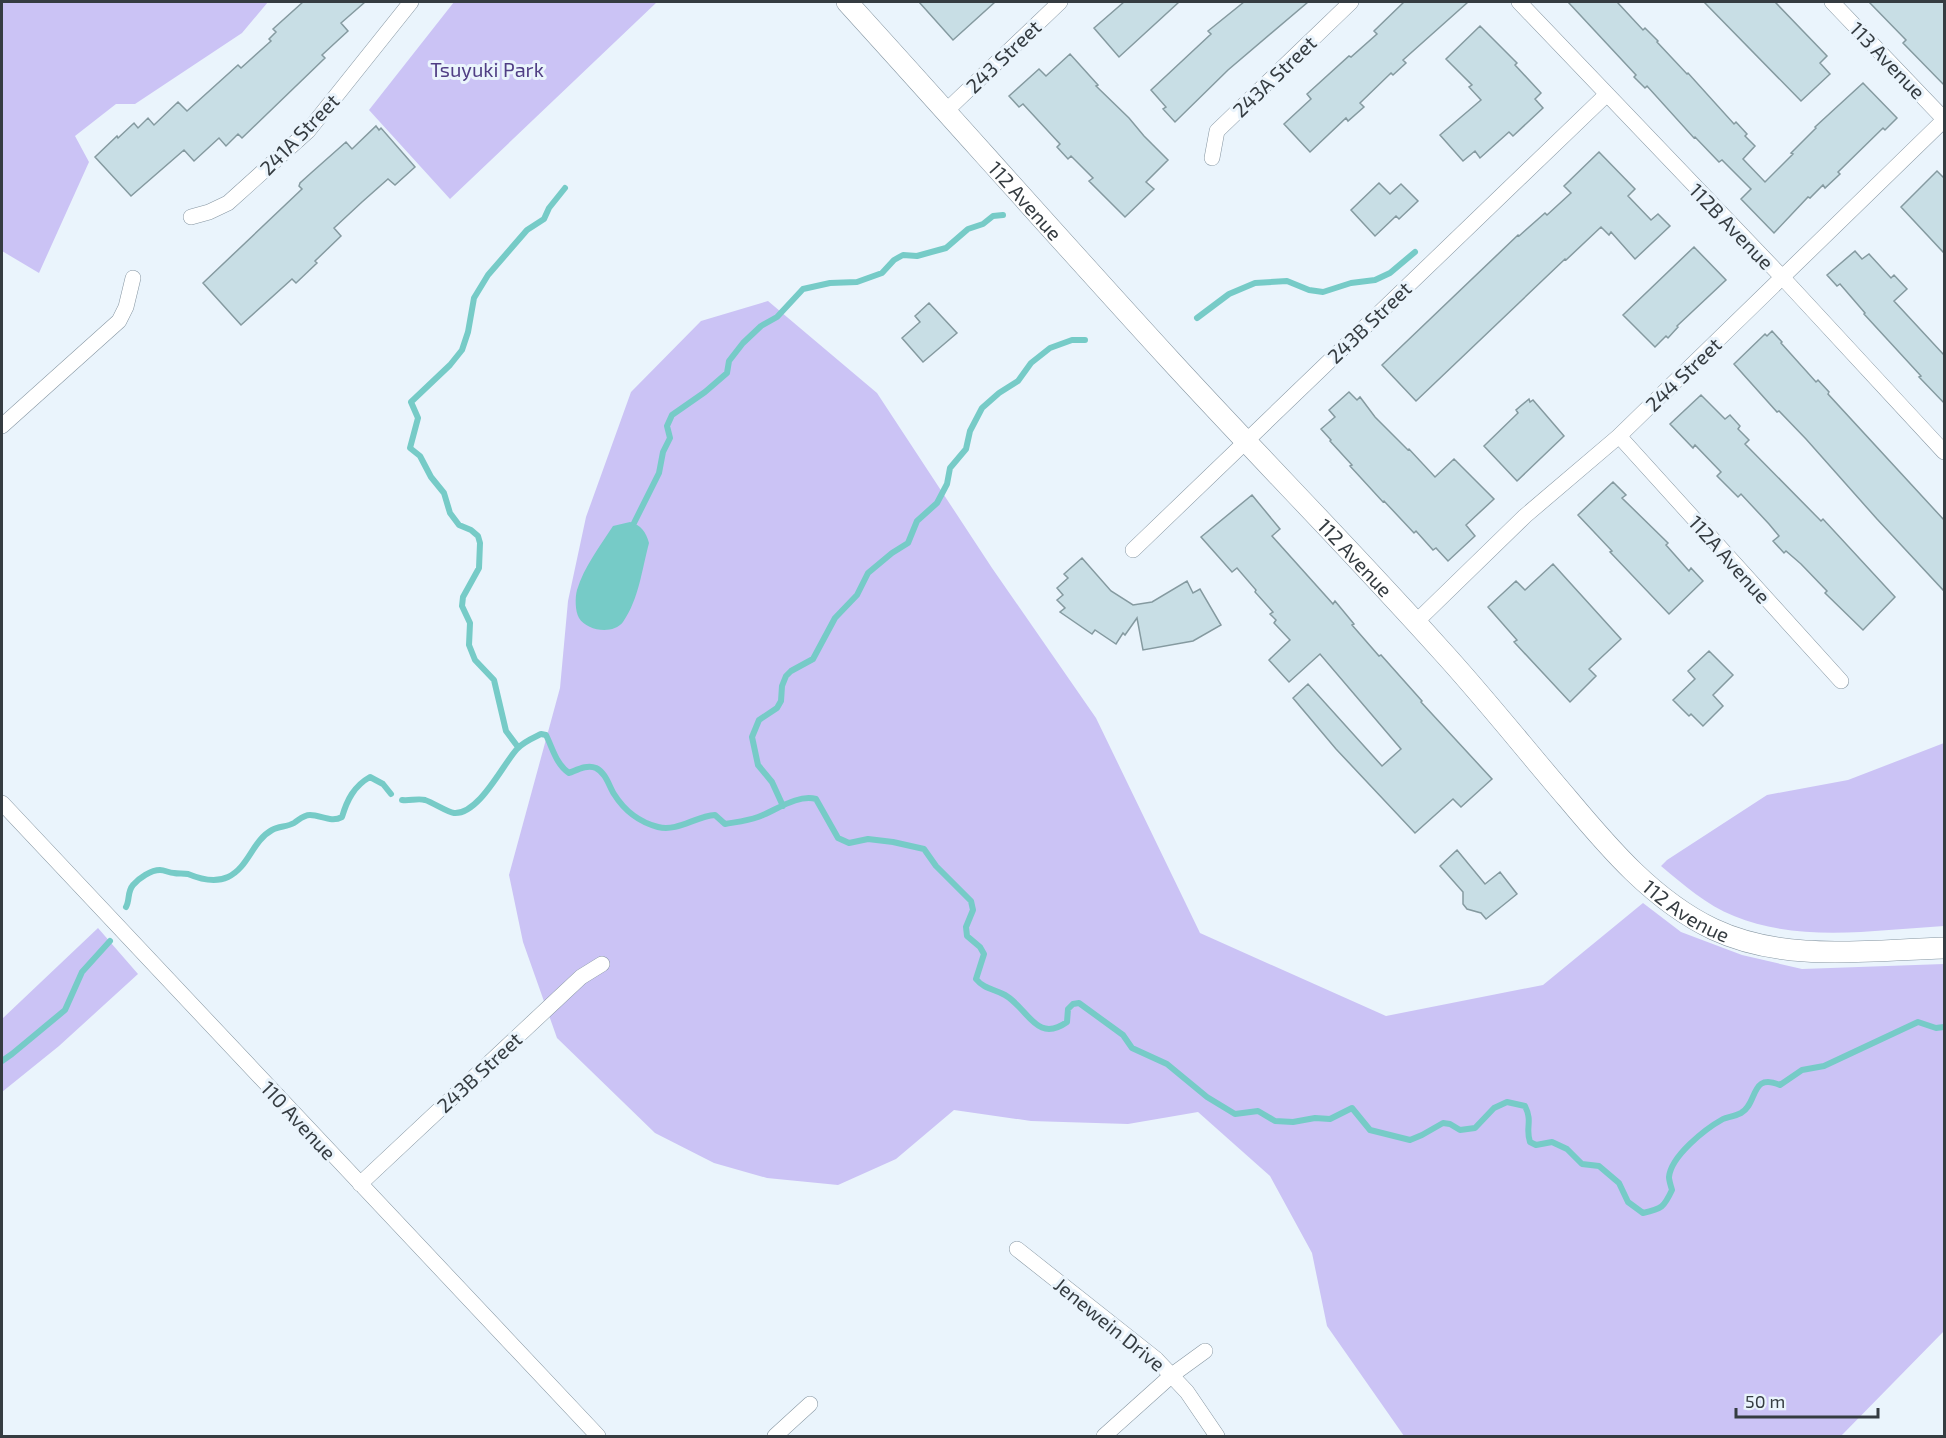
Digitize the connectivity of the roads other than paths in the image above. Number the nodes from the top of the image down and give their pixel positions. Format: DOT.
graph roads {
  1 [pos="411,2"];
  2 [pos="846,2"];
  3 [pos="1060,2"];
  4 [pos="1351,2"];
  5 [pos="1519,2"];
  6 [pos="1832,2"];
  7 [pos="1606,95"];
  8 [pos="946,111"];
  9 [pos="1944,120"];
  10 [pos="1212,158"];
  11 [pos="191,217"];
  12 [pos="133,278"];
  13 [pos="1783,278"];
  14 [pos="2,426"];
  15 [pos="1619,436"];
  16 [pos="1245,441"];
  17 [pos="1944,452"];
  18 [pos="1133,550"];
  19 [pos="1416,622"];
  20 [pos="1841,681"];
  21 [pos="2,803"];
  22 [pos="1944,948"];
  23 [pos="602,964"];
  24 [pos="360,1184"];
  25 [pos="1017,1250"];
  26 [pos="1205,1351"];
  27 [pos="1172,1375"];
  28 [pos="810,1404"];
  29 [pos="598,1437"];
  30 [pos="775,1437"];
  31 [pos="1104,1437"];
  32 [pos="1217,1437"];
  1 -- 11 [label="street, 241A Street"];
  2 -- 8 [label="main road, 112 Avenue"];
  3 -- 8 [label="street, 243 Street"];
  4 -- 10 [label="street, 243A Street"];
  5 -- 7 [label="street, 112B Avenue"];
  6 -- 9 [label="street, 113 Avenue"];
  7 -- 13 [label="street, 112B Avenue"];
  7 -- 16 [label="street, 243B Street"];
  8 -- 16 [label="main road, 112 Avenue"];
  9 -- 13 [label="street, 244 Street"];
  12 -- 14 [label="street"];
  13 -- 15 [label="street, 244 Street"];
  13 -- 17 [label="street, 112B Avenue"];
  15 -- 19 [label="street, 244 Street"];
  15 -- 20 [label="street, 112A Avenue"];
  16 -- 18 [label="street, 243B Street"];
  16 -- 19 [label="main road, 112 Avenue"];
  19 -- 22 [label="main road, 112 Avenue"];
  21 -- 24 [label="street, 110 Avenue"];
  23 -- 24 [label="street, 243B Street"];
  24 -- 29 [label="street, 110 Avenue"];
  25 -- 27 [label="street, Jenewein Drive"];
  26 -- 27 [label="street"];
  27 -- 31 [label="street"];
  27 -- 32 [label="street, Jenewein Drive"];
  28 -- 30 [label="street"];
}
